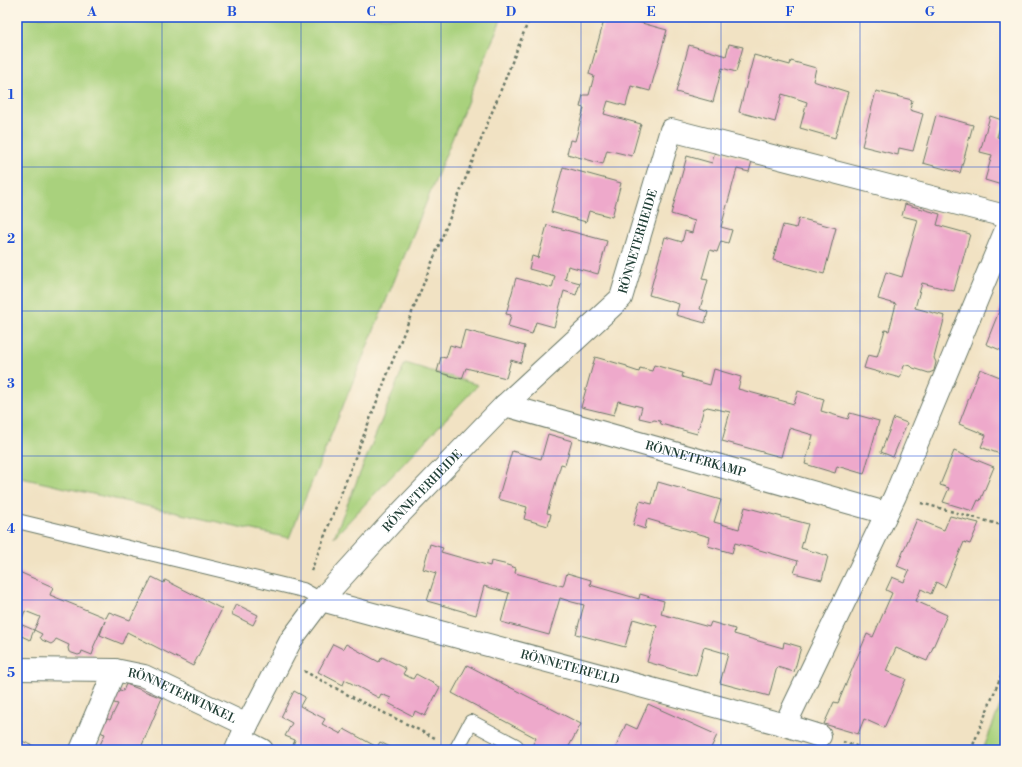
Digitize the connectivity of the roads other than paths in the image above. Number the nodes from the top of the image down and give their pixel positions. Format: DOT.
graph roads {
  1 [pos="1005,216"];
  2 [pos="1005,232"];
  3 [pos="505,405"];
  4 [pos="891,505"];
  5 [pos="17,521"];
  6 [pos="312,595"];
  7 [pos="17,668"];
  8 [pos="115,670"];
  9 [pos="786,725"];
  10 [pos="820,736"];
  11 [pos="241,738"];
  12 [pos="458,749"];
  13 [pos="81,750"];
  14 [pos="262,750"];
  15 [pos="514,750"];
  1 -- 3 [label="street, RÖNNETERHEIDE"];
  2 -- 4 [label="street"];
  3 -- 4 [label="street, RÖNNETERKAMP"];
  3 -- 6 [label="street, RÖNNETERHEIDE"];
  4 -- 9 [label="street"];
  5 -- 6 [label="lane"];
  6 -- 9 [label="street, RÖNNETERFELD"];
  6 -- 11 [label="street, RÖNNETERHEIDE"];
  7 -- 8 [label="street, RÖNNETERWINKEL"];
  8 -- 11 [label="street, RÖNNETERWINKEL"];
  8 -- 13 [label="street, RÖNNETERWINKEL"];
  9 -- 10 [label="street, RÖNNETERFELD"];
  11 -- 14 [label="street, RÖNNETERWINKEL"];
  12 -- 15 [label="lane"];
}
